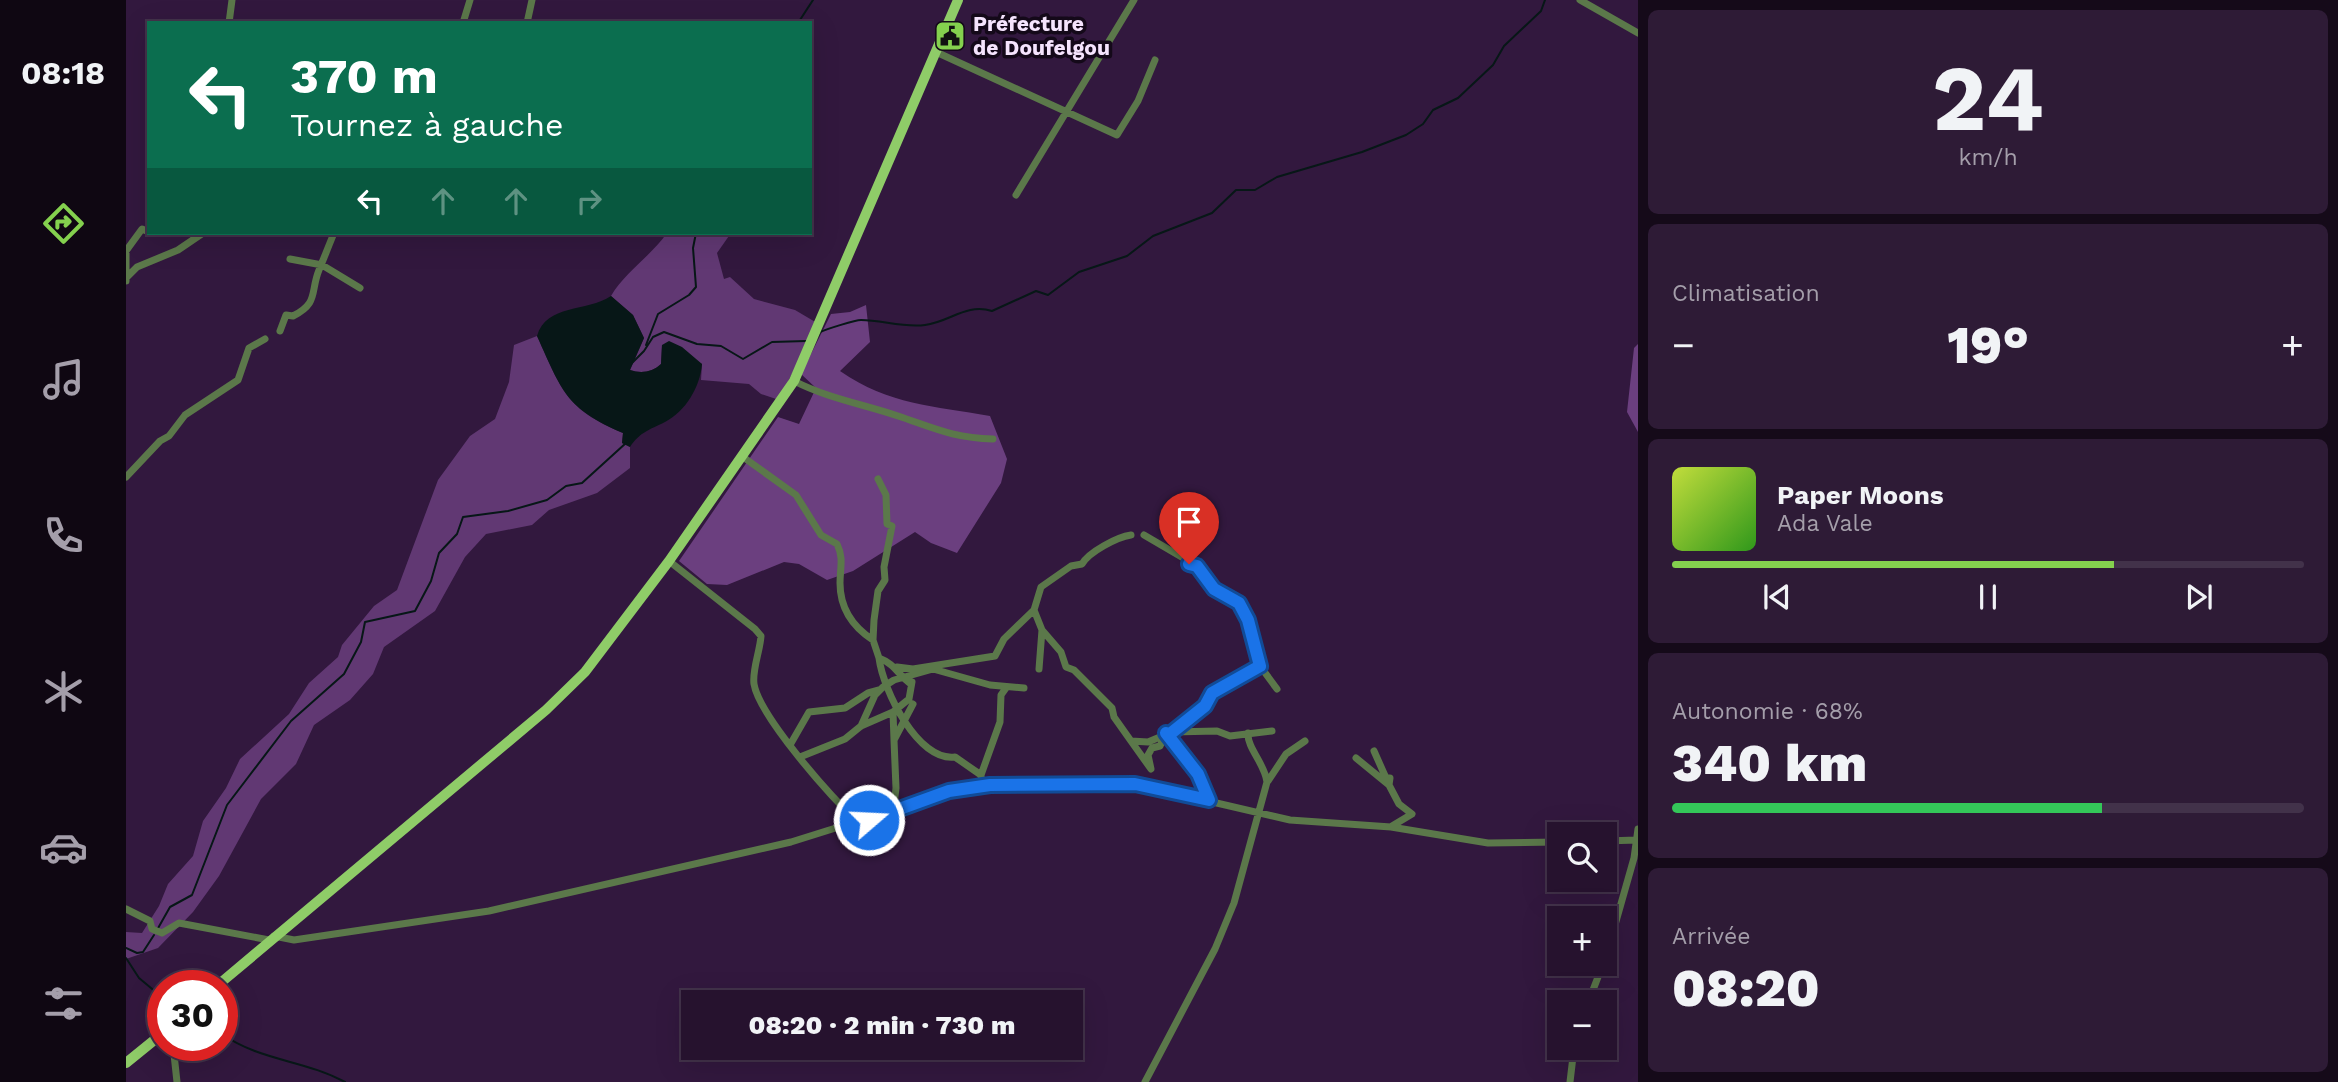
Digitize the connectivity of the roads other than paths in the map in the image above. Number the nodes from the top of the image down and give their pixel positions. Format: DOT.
graph roads {
  1 [pos="232,0"];
  2 [pos="470,0"];
  3 [pos="532,0"];
  4 [pos="1134,0"];
  5 [pos="954,1"];
  6 [pos="1583,1"];
  7 [pos="229,21"];
  8 [pos="464,21"];
  9 [pos="527,21"];
  10 [pos="1638,33"];
  11 [pos="936,52"];
  12 [pos="1155,60"];
  13 [pos="1066,111"];
  14 [pos="1016,195"];
  15 [pos="147,231"];
  16 [pos="200,235"];
  17 [pos="333,235"];
  18 [pos="290,259"];
  19 [pos="321,265"];
  20 [pos="127,278"];
  21 [pos="360,288"];
  22 [pos="280,331"];
  23 [pos="265,339"];
  24 [pos="794,381"];
  25 [pos="993,439"];
  26 [pos="743,457"];
  27 [pos="126,477"];
  28 [pos="878,478"];
  29 [pos="1131,535"];
  30 [pos="1143,535"];
  31 [pos="669,561"];
  32 [pos="1034,610"];
  33 [pos="1042,630"];
  34 [pos="873,640"];
  35 [pos="879,658"];
  36 [pos="1260,666"];
  37 [pos="897,667"];
  38 [pos="1039,669"];
  39 [pos="914,675"];
  40 [pos="903,678"];
  41 [pos="885,683"];
  42 [pos="911,684"];
  43 [pos="1006,688"];
  44 [pos="1024,688"];
  45 [pos="1277,689"];
  46 [pos="878,692"];
  47 [pos="913,704"];
  48 [pos="895,710"];
  49 [pos="905,721"];
  50 [pos="861,726"];
  51 [pos="1272,731"];
  52 [pos="1169,732"];
  53 [pos="1248,733"];
  54 [pos="894,740"];
  55 [pos="1130,741"];
  56 [pos="1305,741"];
  57 [pos="790,745"];
  58 [pos="1374,751"];
  59 [pos="800,757"];
  60 [pos="1356,758"];
  61 [pos="981,775"];
  62 [pos="1267,782"];
  63 [pos="1389,785"];
  64 [pos="982,786"];
  65 [pos="1209,800"];
  66 [pos="892,812"];
  67 [pos="1258,812"];
  68 [pos="858,821"];
  69 [pos="1391,827"];
  70 [pos="1638,829"];
  71 [pos="1637,840"];
  72 [pos="1617,841"];
  73 [pos="1547,842"];
  74 [pos="126,909"];
  75 [pos="1617,917"];
  76 [pos="271,938"];
  77 [pos="235,970"];
  78 [pos="147,1047"];
  79 [pos="1573,1060"];
  80 [pos="175,1061"];
  81 [pos="126,1063"];
  82 [pos="177,1082"];
  83 [pos="1145,1082"];
  84 [pos="1570,1082"];
  1 -- 7 [label="street"];
  2 -- 8 [label="street"];
  3 -- 9 [label="street"];
  4 -- 13 [label="street"];
  5 -- 11 [label="main road"];
  6 -- 10 [label="street"];
  11 -- 13 [label="street"];
  11 -- 24 [label="main road"];
  12 -- 13 [label="street"];
  13 -- 14 [label="street"];
  15 -- 20 [label="street"];
  16 -- 20 [label="street"];
  17 -- 19 [label="street"];
  18 -- 19 [label="street"];
  19 -- 21 [label="street"];
  19 -- 22 [label="street"];
  23 -- 27 [label="street"];
  24 -- 25 [label="street"];
  24 -- 26 [label="main road"];
  26 -- 31 [label="main road"];
  26 -- 34 [label="street"];
  28 -- 34 [label="street"];
  29 -- 32 [label="street"];
  30 -- 36 [label="street"];
  31 -- 57 [label="street"];
  31 -- 76 [label="main road"];
  32 -- 33 [label="street"];
  32 -- 37 [label="street"];
  33 -- 38 [label="street"];
  33 -- 55 [label="street"];
  34 -- 35 [label="street"];
  35 -- 37 [label="street"];
  35 -- 41 [label="street"];
  36 -- 45 [label="street"];
  36 -- 52 [label="street"];
  37 -- 40 [label="street"];
  39 -- 40 [label="street"];
  39 -- 42 [label="street"];
  39 -- 43 [label="street"];
  40 -- 41 [label="street"];
  40 -- 42 [label="street"];
  41 -- 46 [label="street"];
  41 -- 48 [label="street"];
  42 -- 48 [label="street"];
  43 -- 44 [label="street"];
  43 -- 61 [label="street"];
  46 -- 50 [label="street"];
  46 -- 57 [label="street"];
  47 -- 49 [label="street"];
  48 -- 49 [label="street"];
  48 -- 50 [label="street"];
  48 -- 54 [label="street"];
  49 -- 54 [label="street"];
  49 -- 61 [label="street"];
  50 -- 59 [label="street"];
  51 -- 53 [label="street"];
  52 -- 53 [label="street"];
  52 -- 55 [label="street"];
  52 -- 55 [label="street"];
  52 -- 65 [label="street"];
  53 -- 62 [label="street"];
  54 -- 66 [label="street"];
  56 -- 62 [label="street"];
  57 -- 59 [label="street"];
  58 -- 63 [label="street"];
  59 -- 68 [label="street"];
  60 -- 63 [label="street"];
  61 -- 64 [label="street"];
  62 -- 67 [label="street"];
  63 -- 69 [label="street"];
  64 -- 65 [label="street"];
  64 -- 66 [label="street"];
  65 -- 67 [label="street"];
  66 -- 68 [label="street"];
  67 -- 69 [label="street"];
  67 -- 83 [label="street"];
  68 -- 76 [label="street"];
  69 -- 73 [label="street"];
  70 -- 71 [label="street"];
  71 -- 72 [label="street"];
  71 -- 75 [label="street"];
  74 -- 76 [label="street"];
  76 -- 77 [label="main road"];
  78 -- 81 [label="main road"];
  79 -- 84 [label="street"];
  80 -- 82 [label="street"];
}
